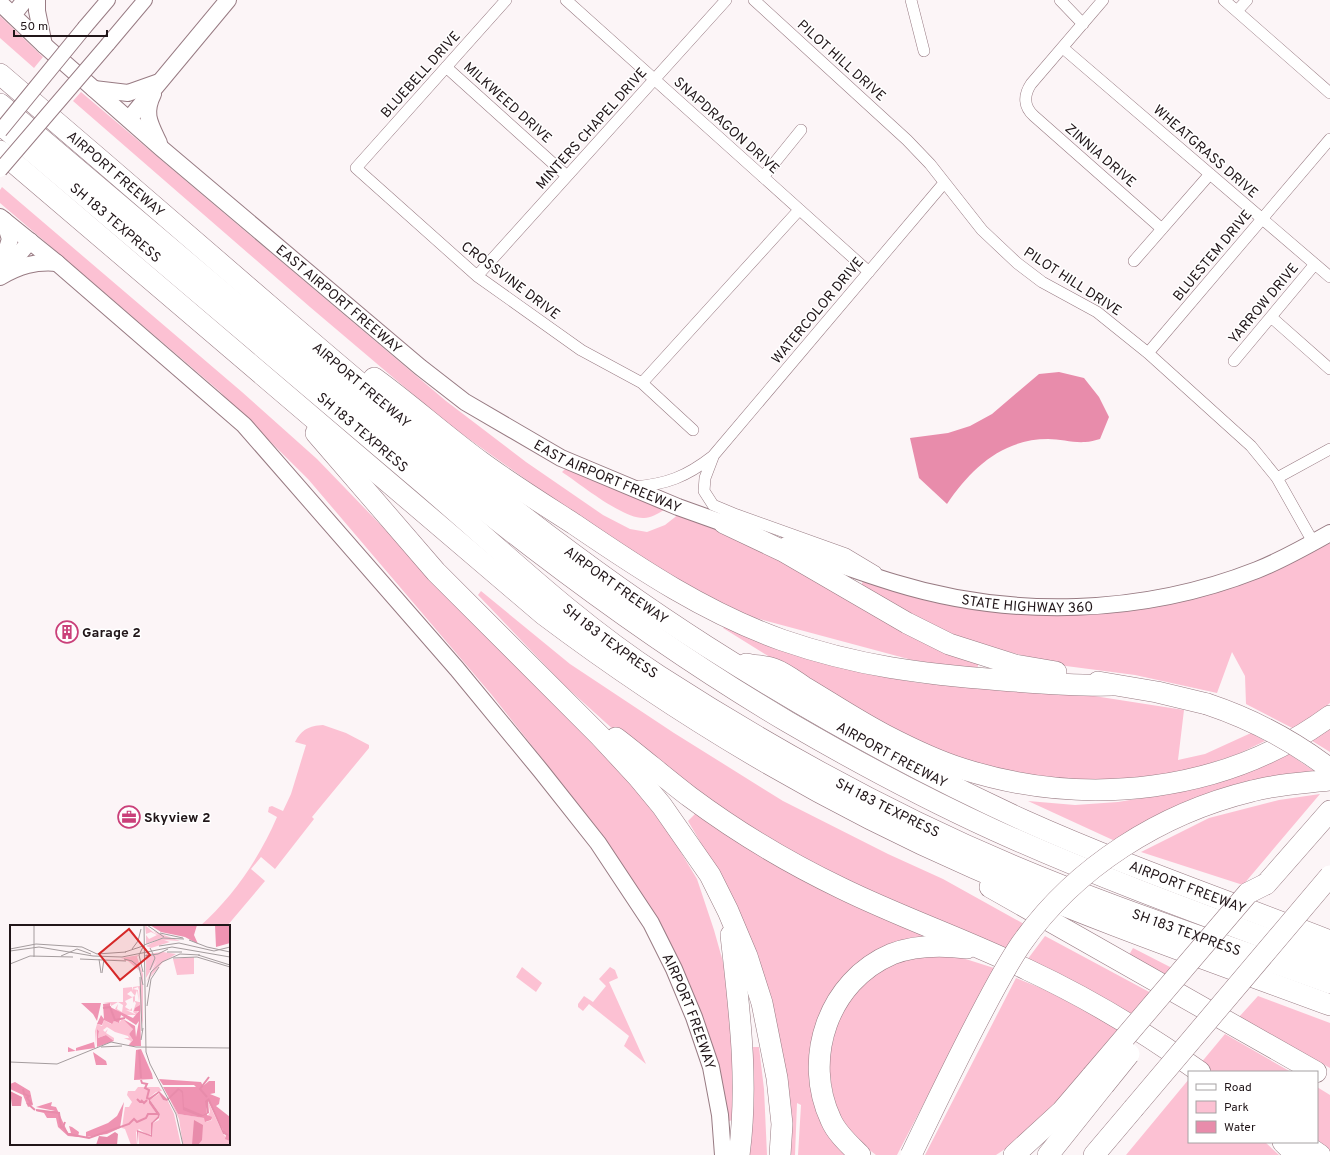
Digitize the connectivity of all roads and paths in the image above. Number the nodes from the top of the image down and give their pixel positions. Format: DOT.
graph roads {
  1 [pos="25,0"];
  2 [pos="37,0"];
  3 [pos="108,0"];
  4 [pos="145,0"];
  5 [pos="228,0"];
  6 [pos="506,0"];
  7 [pos="566,0"];
  8 [pos="726,0"];
  9 [pos="754,0"];
  10 [pos="1060,0"];
  11 [pos="1103,0"];
  12 [pos="1224,0"];
  13 [pos="1247,0"];
  14 [pos="910,2"];
  15 [pos="0,3"];
  16 [pos="1237,11"];
  17 [pos="13,15"];
  18 [pos="1083,24"];
  19 [pos="44,45"];
  20 [pos="1063,48"];
  21 [pos="924,51"];
  22 [pos="446,67"];
  23 [pos="0,74"];
  24 [pos="654,80"];
  25 [pos="159,82"];
  26 [pos="94,89"];
  27 [pos="1330,93"];
  28 [pos="0,104"];
  29 [pos="128,119"];
  30 [pos="0,124"];
  31 [pos="801,130"];
  32 [pos="0,131"];
  33 [pos="1330,139"];
  34 [pos="161,148"];
  35 [pos="0,151"];
  36 [pos="356,168"];
  37 [pos="0,170"];
  38 [pos="1210,174"];
  39 [pos="567,176"];
  40 [pos="763,177"];
  41 [pos="944,183"];
  42 [pos="799,210"];
  43 [pos="2,219"];
  44 [pos="1262,219"];
  45 [pos="1162,229"];
  46 [pos="30,241"];
  47 [pos="1134,261"];
  48 [pos="58,264"];
  49 [pos="1315,264"];
  50 [pos="0,271"];
  51 [pos="869,272"];
  52 [pos="477,276"];
  53 [pos="0,277"];
  54 [pos="1330,277"];
  55 [pos="1271,316"];
  56 [pos="284,318"];
  57 [pos="1148,353"];
  58 [pos="1234,361"];
  59 [pos="1330,369"];
  60 [pos="268,378"];
  61 [pos="642,383"];
  62 [pos="693,430"];
  63 [pos="1330,449"];
  64 [pos="713,456"];
  65 [pos="1277,478"];
  66 [pos="629,487"];
  67 [pos="724,523"];
  68 [pos="1330,533"];
  69 [pos="1313,542"];
  70 [pos="895,584"];
  71 [pos="734,662"];
  72 [pos="545,681"];
  73 [pos="1112,686"];
  74 [pos="1330,716"];
  75 [pos="1330,769"];
  76 [pos="1330,780"];
  77 [pos="1330,811"];
  78 [pos="897,832"];
  79 [pos="1330,876"];
  80 [pos="728,911"];
  81 [pos="1330,941"];
  82 [pos="991,953"];
  83 [pos="1330,962"];
  84 [pos="1330,983"];
  85 [pos="1330,1005"];
  86 [pos="1198,1071"];
  87 [pos="1314,1071"];
  88 [pos="1318,1073"];
  89 [pos="1098,1080"];
  90 [pos="1330,1080"];
  91 [pos="1138,1113"];
  92 [pos="1284,1143"];
  93 [pos="1302,1143"];
  94 [pos="723,1155"];
  95 [pos="739,1155"];
  96 [pos="780,1155"];
  97 [pos="860,1155"];
  98 [pos="911,1155"];
  99 [pos="1014,1155"];
  100 [pos="1048,1155"];
  101 [pos="1094,1155"];
  102 [pos="1113,1155"];
  103 [pos="1296,1155"];
  104 [pos="1320,1155"];
  1 -- 17 [label="main road"];
  2 -- 19 [label="main road"];
  3 -- 32 [label="street, bridge"];
  4 -- 37 [label="street, bridge"];
  5 -- 25 [label="main road"];
  6 -- 22 [label="street, BLUEBELL DRIVE"];
  7 -- 24 [label="street, SNAPDRAGON DRIVE"];
  8 -- 24 [label="street, MINTERS CHAPEL DRIVE"];
  9 -- 41 [label="street, PILOT HILL DRIVE"];
  10 -- 18 [label="street"];
  11 -- 18 [label="street"];
  12 -- 16 [label="street"];
  13 -- 16 [label="street"];
  14 -- 21 [label="street"];
  15 -- 17 [label="main road, EAST AIRPORT FREEWAY"];
  16 -- 27 [label="street"];
  17 -- 19 [label="main road, EAST AIRPORT FREEWAY"];
  18 -- 20 [label="street"];
  19 -- 26 [label="main road, EAST AIRPORT FREEWAY"];
  20 -- 38 [label="street, WHEATGRASS DRIVE"];
  20 -- 45 [label="street, ZINNIA DRIVE"];
  22 -- 36 [label="street, BLUEBELL DRIVE"];
  22 -- 39 [label="street, MILKWEED DRIVE"];
  23 -- 56 [label="highway, AIRPORT FREEWAY"];
  24 -- 39 [label="street, MINTERS CHAPEL DRIVE"];
  24 -- 40 [label="street, SNAPDRAGON DRIVE"];
  25 -- 26 [label="main road"];
  25 -- 29 [label="main road"];
  25 -- 34 [label="main road"];
  26 -- 29 [label="main road, EAST AIRPORT FREEWAY"];
  28 -- 83 [label="highway, SH 183 TEXPRESS"];
  29 -- 34 [label="main road, EAST AIRPORT FREEWAY"];
  30 -- 84 [label="highway, SH 183 TEXPRESS"];
  31 -- 40 [label="street"];
  33 -- 44 [label="street, BLUESTEM DRIVE"];
  34 -- 66 [label="main road, EAST AIRPORT FREEWAY"];
  35 -- 60 [label="highway"];
  36 -- 52 [label="street, CROSSVINE DRIVE"];
  38 -- 44 [label="street, WHEATGRASS DRIVE"];
  38 -- 45 [label="street"];
  39 -- 52 [label="street, MINTERS CHAPEL DRIVE"];
  40 -- 42 [label="street, SNAPDRAGON DRIVE"];
  41 -- 51 [label="street, WATERCOLOR DRIVE"];
  41 -- 57 [label="street, PILOT HILL DRIVE"];
  42 -- 51 [label="street, SNAPDRAGON DRIVE"];
  42 -- 61 [label="street"];
  43 -- 46 [label="main road, AIRPORT FREEWAY"];
  43 -- 50 [label="main road"];
  44 -- 49 [label="street, WHEATGRASS DRIVE"];
  44 -- 57 [label="street, BLUESTEM DRIVE"];
  45 -- 47 [label="street"];
  46 -- 48 [label="main road, AIRPORT FREEWAY"];
  46 -- 53 [label="main road"];
  48 -- 53 [label="main road"];
  48 -- 94 [label="main road, AIRPORT FREEWAY"];
  49 -- 54 [label="street, WHEATGRASS DRIVE"];
  49 -- 55 [label="street, YARROW DRIVE"];
  51 -- 64 [label="street, WATERCOLOR DRIVE"];
  52 -- 61 [label="street, CROSSVINE DRIVE"];
  55 -- 58 [label="street, YARROW DRIVE"];
  55 -- 59 [label="street"];
  56 -- 71 [label="highway, AIRPORT FREEWAY"];
  56 -- 73 [label="highway"];
  57 -- 65 [label="street, PILOT HILL DRIVE"];
  60 -- 72 [label="highway"];
  60 -- 78 [label="highway"];
  61 -- 62 [label="street, CROSSVINE DRIVE"];
  63 -- 65 [label="street"];
  64 -- 66 [label="street"];
  64 -- 70 [label="street"];
  65 -- 69 [label="street, PILOT HILL DRIVE"];
  66 -- 67 [label="main road, EAST AIRPORT FREEWAY"];
  67 -- 70 [label="main road, STATE HIGHWAY 360"];
  67 -- 73 [label="highway"];
  68 -- 69 [label="main road, STATE HIGHWAY 360"];
  69 -- 70 [label="main road, STATE HIGHWAY 360"];
  71 -- 74 [label="highway"];
  71 -- 81 [label="highway, AIRPORT FREEWAY"];
  72 -- 80 [label="highway"];
  72 -- 82 [label="highway"];
  73 -- 75 [label="highway, bridge"];
  76 -- 98 [label="highway, bridge"];
  77 -- 89 [label="highway, bridge"];
  78 -- 85 [label="highway"];
  78 -- 87 [label="highway"];
  79 -- 91 [label="highway, bridge"];
  80 -- 95 [label="highway"];
  80 -- 96 [label="highway"];
  82 -- 86 [label="highway"];
  82 -- 97 [label="highway"];
  88 -- 90 [label="highway"];
  89 -- 99 [label="highway"];
  89 -- 100 [label="highway"];
  91 -- 101 [label="highway"];
  91 -- 102 [label="highway"];
  92 -- 103 [label="highway"];
  93 -- 104 [label="highway"];
}
